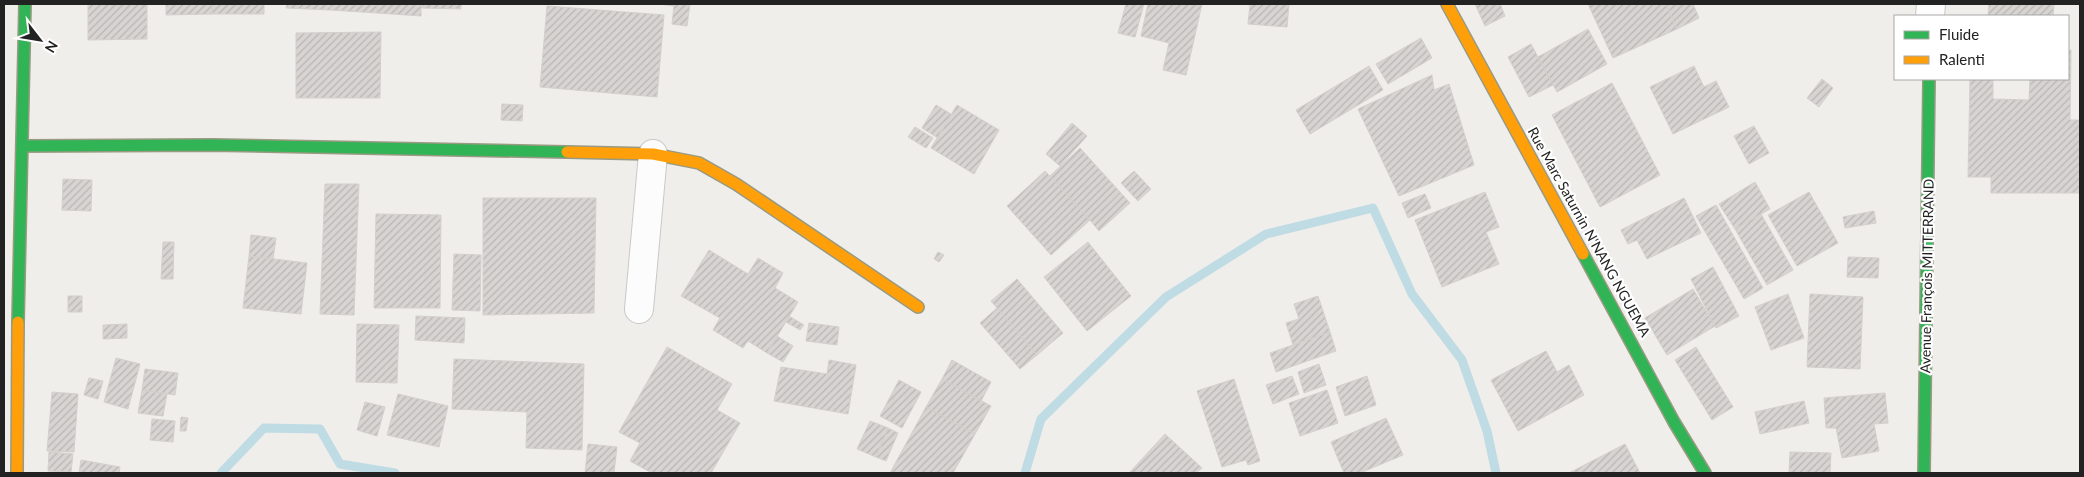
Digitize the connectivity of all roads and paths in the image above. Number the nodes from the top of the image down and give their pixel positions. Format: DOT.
graph roads {
  1 [pos="25,4"];
  2 [pos="1447,4"];
  3 [pos="1930,80"];
  4 [pos="16,141"];
  5 [pos="653,154"];
  6 [pos="918,307"];
  7 [pos="639,309"];
  8 [pos="18,473"];
  9 [pos="1705,473"];
  10 [pos="1924,473"];
  1 -- 4 [label="street"];
  2 -- 9 [label="street, Rue Marc Saturnin N'NANG NGUEMA"];
  3 -- 10 [label="street, Avenue François MITTERRAND"];
  4 -- 5 [label="street"];
  4 -- 8 [label="street"];
  5 -- 6 [label="street"];
  5 -- 7 [label="street"];
}
